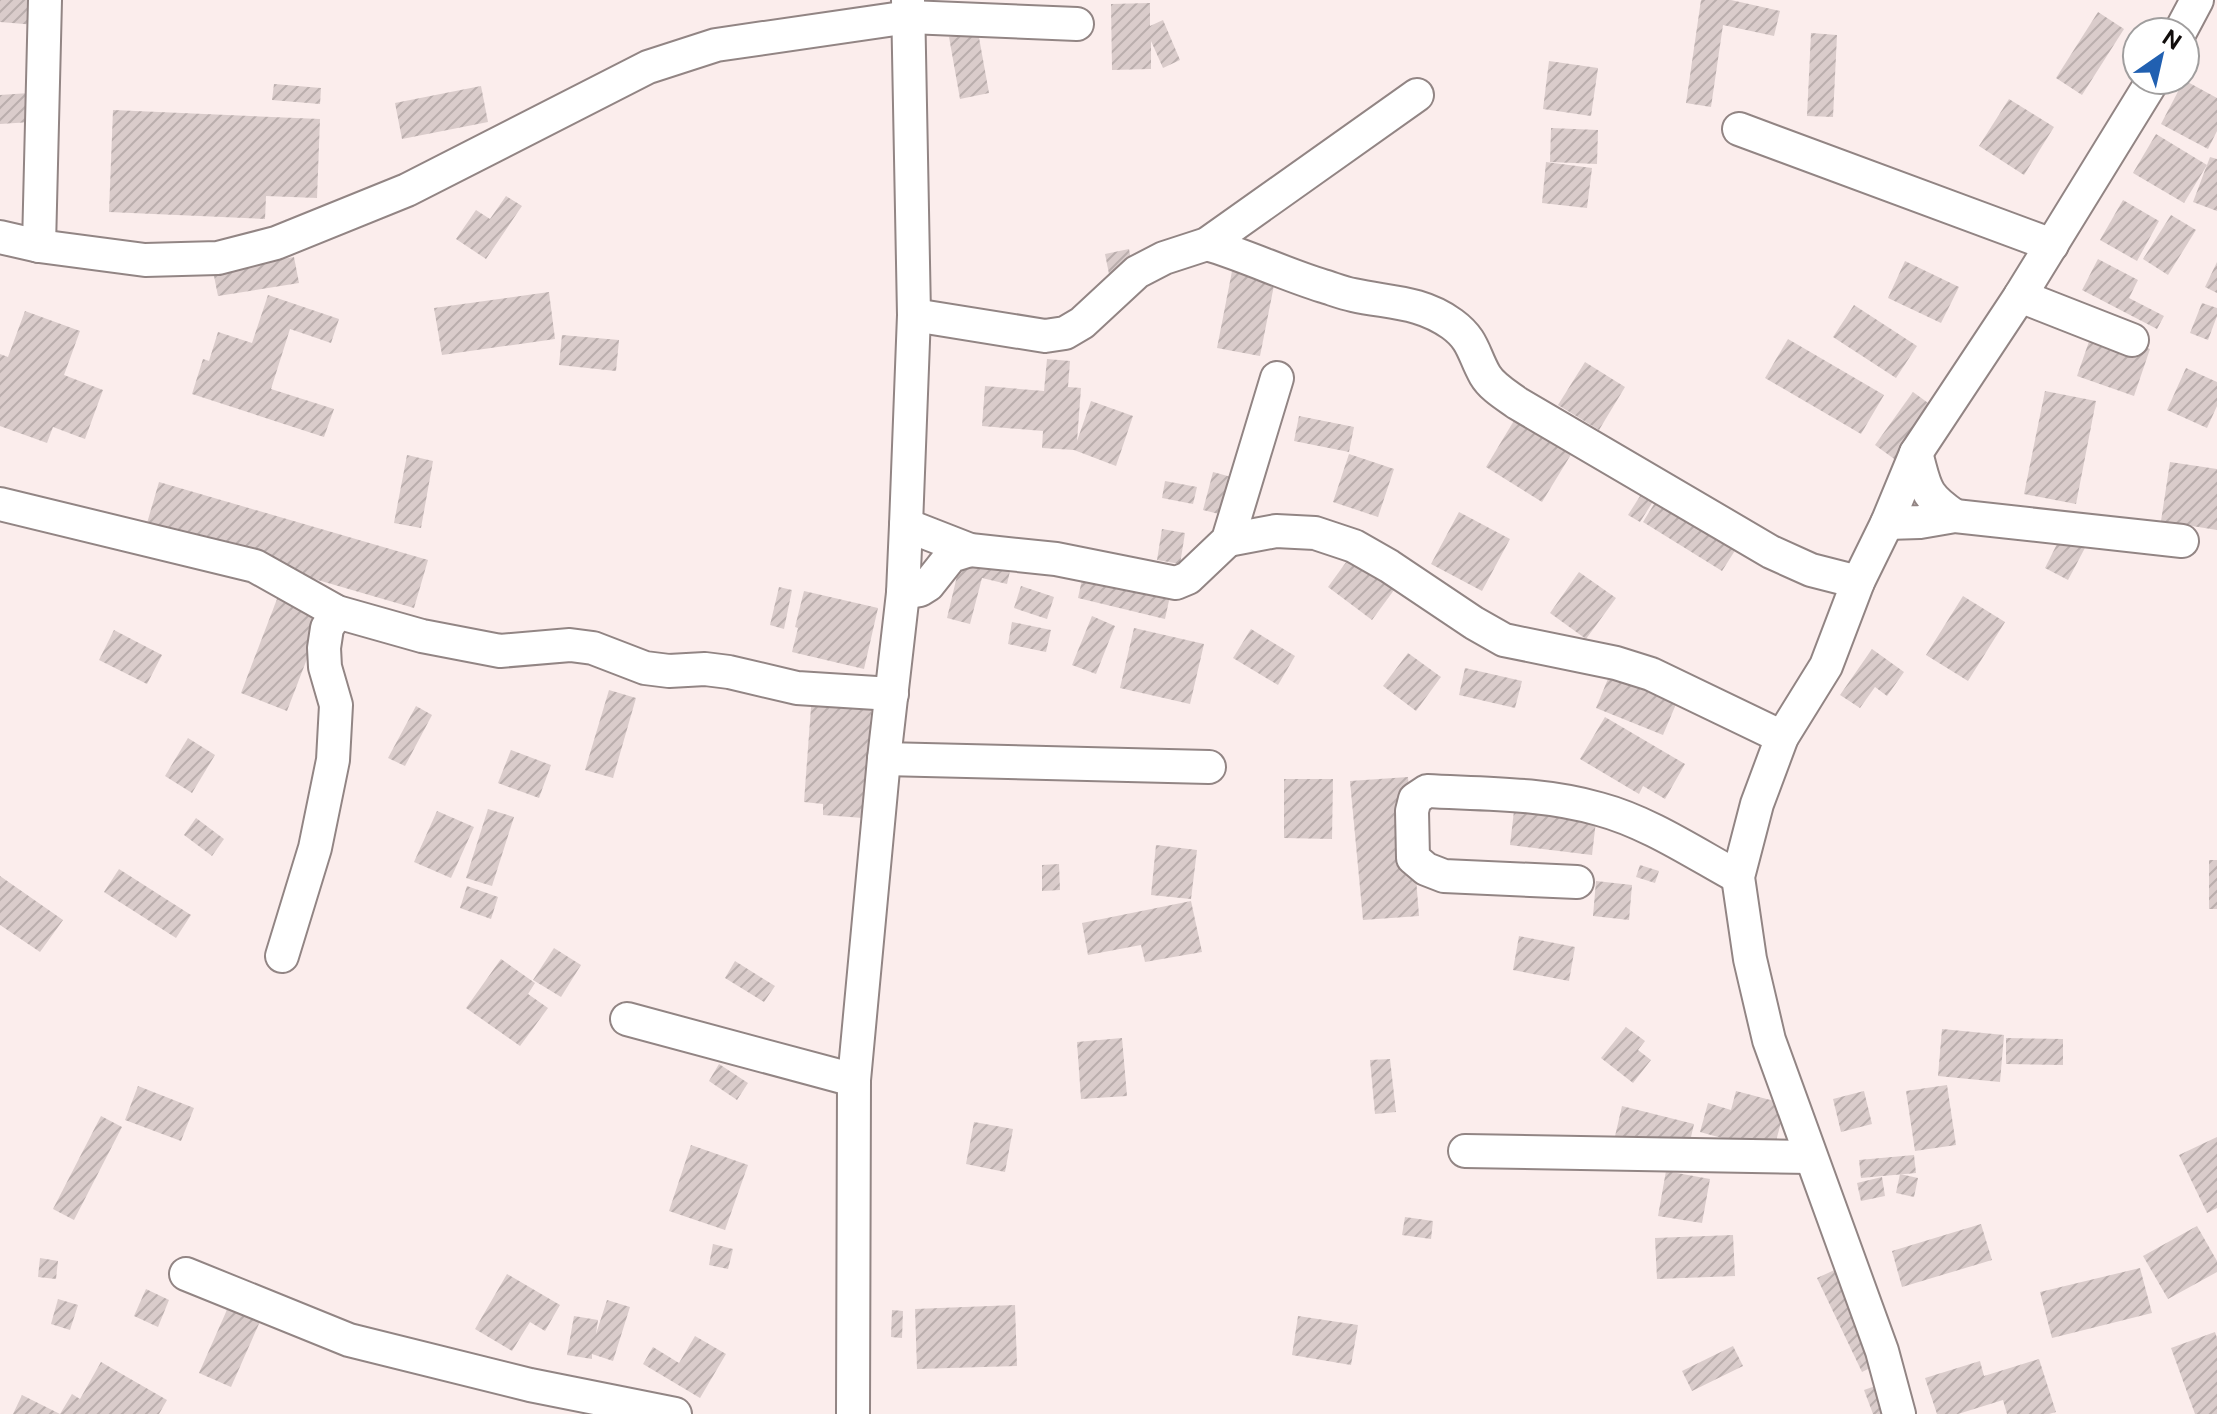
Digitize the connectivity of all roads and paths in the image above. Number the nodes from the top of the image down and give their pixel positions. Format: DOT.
graph roads {
  1 [pos="45,0"];
  2 [pos="909,9"];
  3 [pos="1077,24"];
  4 [pos="1417,95"];
  5 [pos="2143,96"];
  6 [pos="1739,129"];
  7 [pos="0,237"];
  8 [pos="1207,244"];
  9 [pos="2052,245"];
  10 [pos="39,246"];
  11 [pos="2020,296"];
  12 [pos="914,315"];
  13 [pos="2132,340"];
  14 [pos="1277,378"];
  15 [pos="1916,453"];
  16 [pos="0,504"];
  17 [pos="1955,516"];
  18 [pos="1887,523"];
  19 [pos="906,525"];
  20 [pos="1228,540"];
  21 [pos="2182,541"];
  22 [pos="970,550"];
  23 [pos="1858,582"];
  24 [pos="903,593"];
  25 [pos="337,612"];
  26 [pos="892,694"];
  27 [pos="1782,737"];
  28 [pos="884,759"];
  29 [pos="1209,767"];
  30 [pos="1738,877"];
  31 [pos="1577,882"];
  32 [pos="282,956"];
  33 [pos="627,1019"];
  34 [pos="854,1080"];
  35 [pos="1465,1151"];
  36 [pos="1810,1157"];
  37 [pos="186,1274"];
  38 [pos="675,1414"];
  39 [pos="853,1414"];
  40 [pos="1899,1414"];
  1 -- 10 [label="street"];
  2 -- 3 [label="street"];
  2 -- 10 [label="street"];
  2 -- 12 [label="street"];
  4 -- 8 [label="street"];
  5 -- 9 [label="street"];
  6 -- 9 [label="street"];
  7 -- 10 [label="street"];
  8 -- 12 [label="street"];
  8 -- 23 [label="street"];
  9 -- 11 [label="street"];
  11 -- 13 [label="street"];
  11 -- 15 [label="street"];
  12 -- 19 [label="street"];
  14 -- 20 [label="street"];
  15 -- 17 [label="street"];
  15 -- 18 [label="street"];
  16 -- 25 [label="street"];
  17 -- 18 [label="street"];
  17 -- 21 [label="street"];
  18 -- 23 [label="street"];
  19 -- 22 [label="street"];
  19 -- 24 [label="street"];
  20 -- 22 [label="street"];
  20 -- 27 [label="street"];
  22 -- 24 [label="street"];
  23 -- 27 [label="street"];
  24 -- 26 [label="street"];
  25 -- 26 [label="street"];
  25 -- 32 [label="street"];
  26 -- 28 [label="street"];
  27 -- 30 [label="street"];
  28 -- 29 [label="street"];
  28 -- 34 [label="street"];
  30 -- 31 [label="street"];
  30 -- 36 [label="street"];
  33 -- 34 [label="street"];
  34 -- 39 [label="street"];
  35 -- 36 [label="street"];
  36 -- 40 [label="street"];
  37 -- 38 [label="street"];
}
